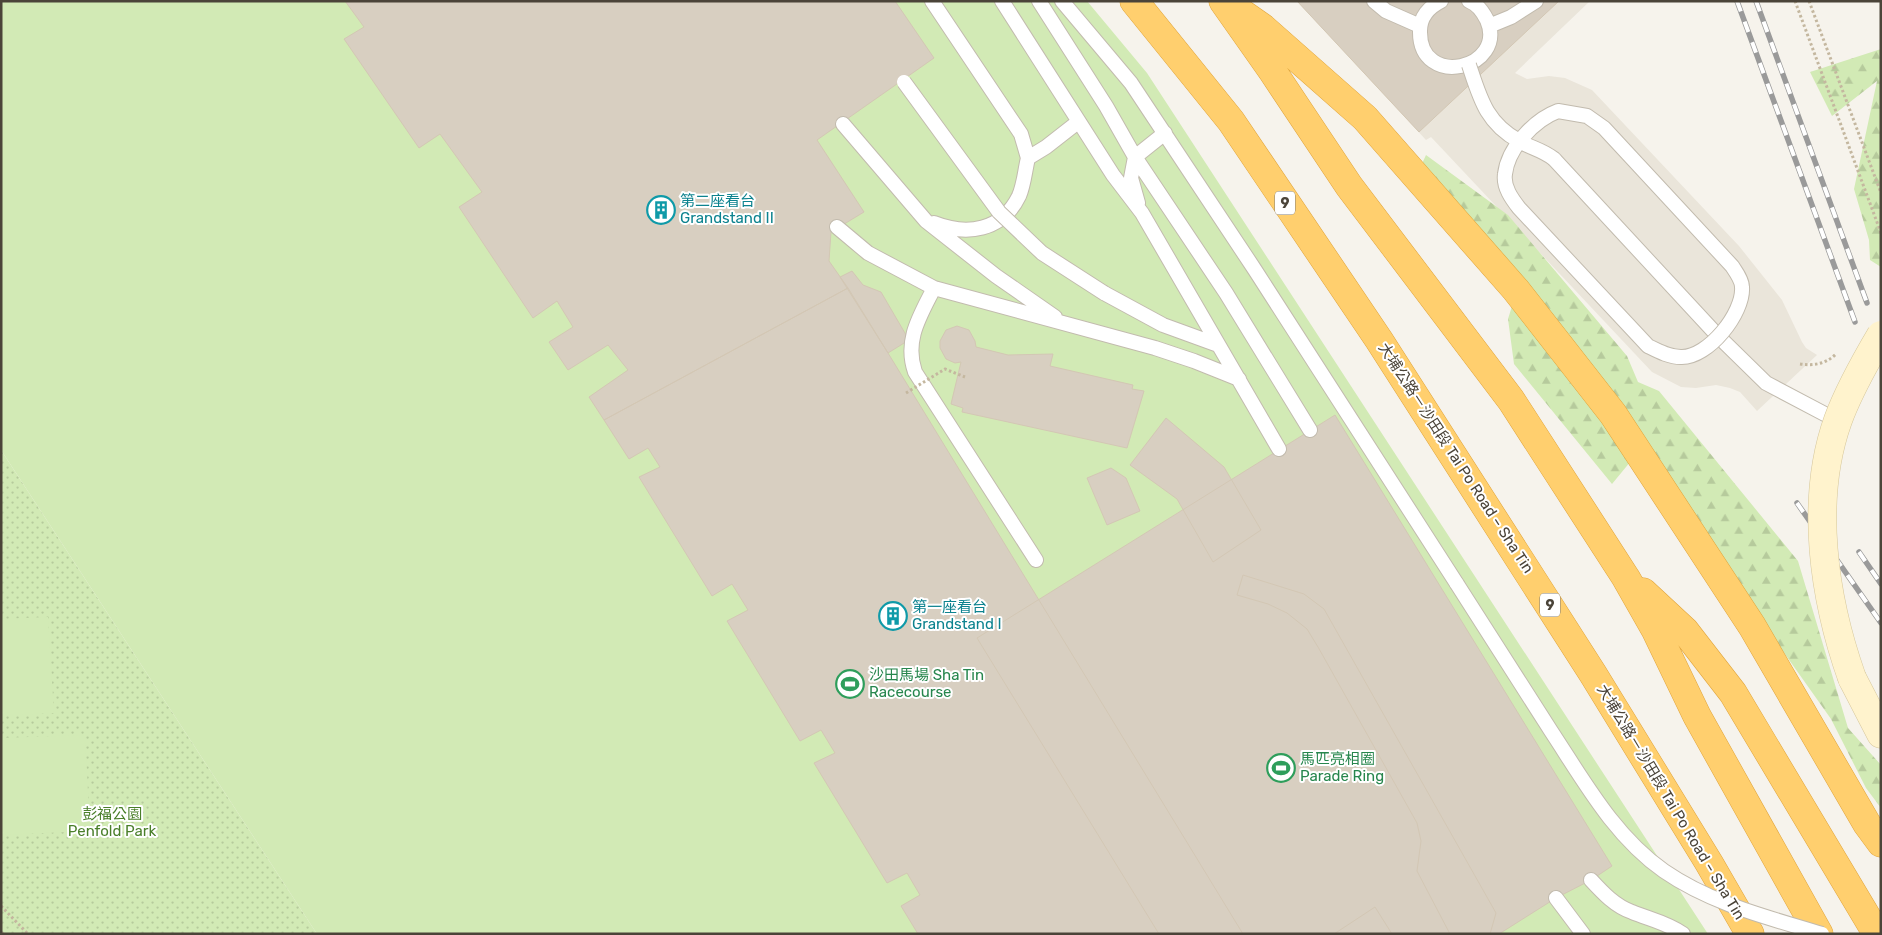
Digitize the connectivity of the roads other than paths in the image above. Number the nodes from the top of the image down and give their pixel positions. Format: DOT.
graph roads {
  1 [pos="932,1"];
  2 [pos="1002,1"];
  3 [pos="1039,1"];
  4 [pos="1062,1"];
  5 [pos="1134,1"];
  6 [pos="1224,1"];
  7 [pos="1374,1"];
  8 [pos="1441,1"];
  9 [pos="1469,1"];
  10 [pos="1536,1"];
  11 [pos="1420,26"];
  12 [pos="1489,26"];
  13 [pos="1469,65"];
  14 [pos="904,82"];
  15 [pos="1078,122"];
  16 [pos="843,124"];
  17 [pos="1165,133"];
  18 [pos="1135,157"];
  19 [pos="1028,158"];
  20 [pos="1142,213"];
  21 [pos="926,221"];
  22 [pos="837,227"];
  23 [pos="934,288"];
  24 [pos="1064,323"];
  25 [pos="1881,335"];
  26 [pos="1718,336"];
  27 [pos="1218,345"];
  28 [pos="1238,379"];
  29 [pos="1838,421"];
  30 [pos="1310,430"];
  31 [pos="1279,449"];
  32 [pos="1036,560"];
  33 [pos="1626,578"];
  34 [pos="1881,734"];
  35 [pos="1881,843"];
  36 [pos="1591,880"];
  37 [pos="1556,898"];
  38 [pos="1570,918"];
  39 [pos="1566,934"];
  40 [pos="1583,934"];
  41 [pos="1683,934"];
  42 [pos="1750,934"];
  43 [pos="1821,934"];
  44 [pos="1876,934"];
  1 -- 19 [label="lane"];
  2 -- 15 [label="lane"];
  3 -- 18 [label="lane"];
  4 -- 17 [label="lane"];
  5 -- 42 [label="highway, 大埔公路－沙田段 Tai Po Road – Sha Tin / 9"];
  6 -- 33 [label="highway"];
  6 -- 35 [label="highway"];
  7 -- 11 [label="lane"];
  8 -- 11 [label="lane"];
  9 -- 12 [label="lane"];
  10 -- 12 [label="lane"];
  11 -- 13 [label="lane"];
  12 -- 13 [label="lane"];
  13 -- 26 [label="lane, bridge"];
  14 -- 27 [label="lane, bridge"];
  15 -- 19 [label="lane"];
  15 -- 20 [label="lane"];
  16 -- 21 [label="lane"];
  17 -- 18 [label="lane"];
  17 -- 43 [label="lane, bridge"];
  18 -- 20 [label="lane"];
  18 -- 30 [label="lane"];
  19 -- 21 [label="lane"];
  20 -- 27 [label="lane"];
  21 -- 24 [label="lane"];
  22 -- 23 [label="lane"];
  23 -- 24 [label="lane"];
  23 -- 32 [label="lane"];
  24 -- 28 [label="lane"];
  25 -- 29 [label="street, bridge"];
  26 -- 26 [label="lane, bridge"];
  26 -- 29 [label="lane"];
  27 -- 28 [label="lane"];
  28 -- 31 [label="lane"];
  29 -- 34 [label="street, bridge"];
  33 -- 43 [label="highway"];
  33 -- 44 [label="highway"];
  36 -- 41 [label="lane"];
  37 -- 38 [label="lane"];
  38 -- 39 [label="lane"];
  38 -- 40 [label="lane"];
}
